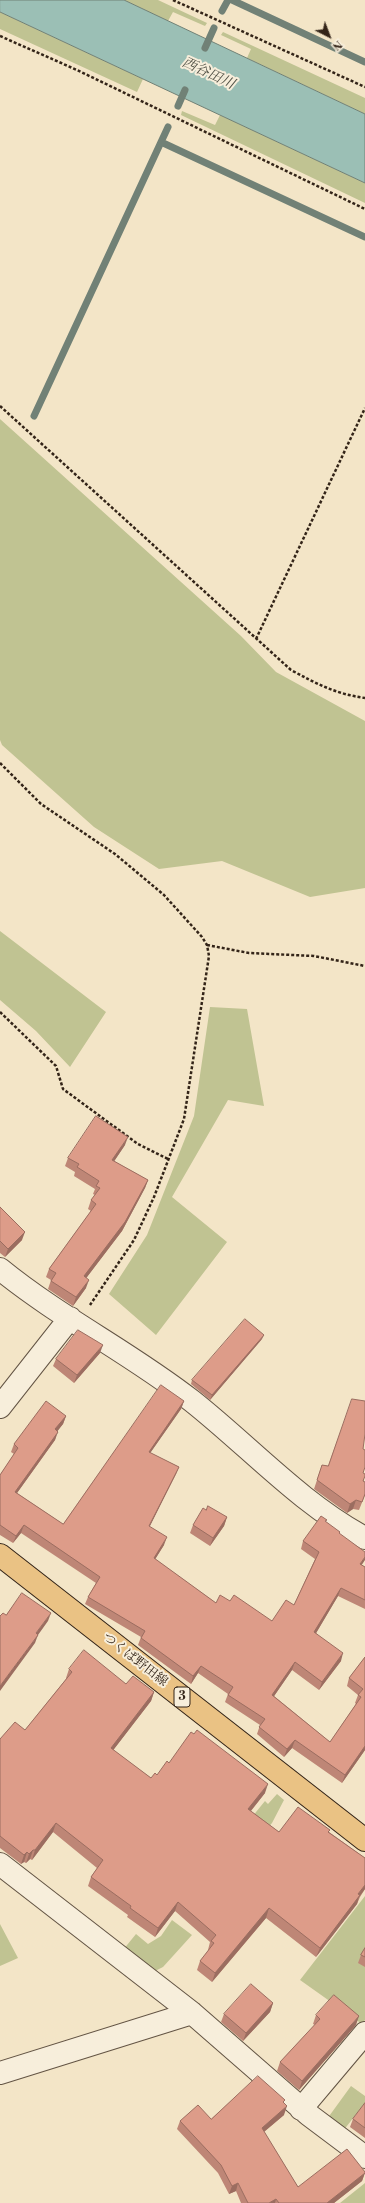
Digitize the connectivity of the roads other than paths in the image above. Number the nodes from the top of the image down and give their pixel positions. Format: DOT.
graph roads {
  1 [pos="0,1269"];
  2 [pos="74,1320"];
  3 [pos="0,1407"];
  4 [pos="365,1538"];
  5 [pos="0,1555"];
  6 [pos="365,1840"];
  7 [pos="0,1864"];
  8 [pos="192,2013"];
  9 [pos="365,2033"];
  10 [pos="0,2073"];
  11 [pos="301,2109"];
  12 [pos="365,2157"];
  1 -- 2 [label="street"];
  2 -- 3 [label="street"];
  2 -- 4 [label="street"];
  5 -- 6 [label="main road, つくば野田線 / 3"];
  7 -- 8 [label="street"];
  8 -- 10 [label="street"];
  8 -- 11 [label="street"];
  9 -- 11 [label="street"];
  11 -- 12 [label="street"];
}
